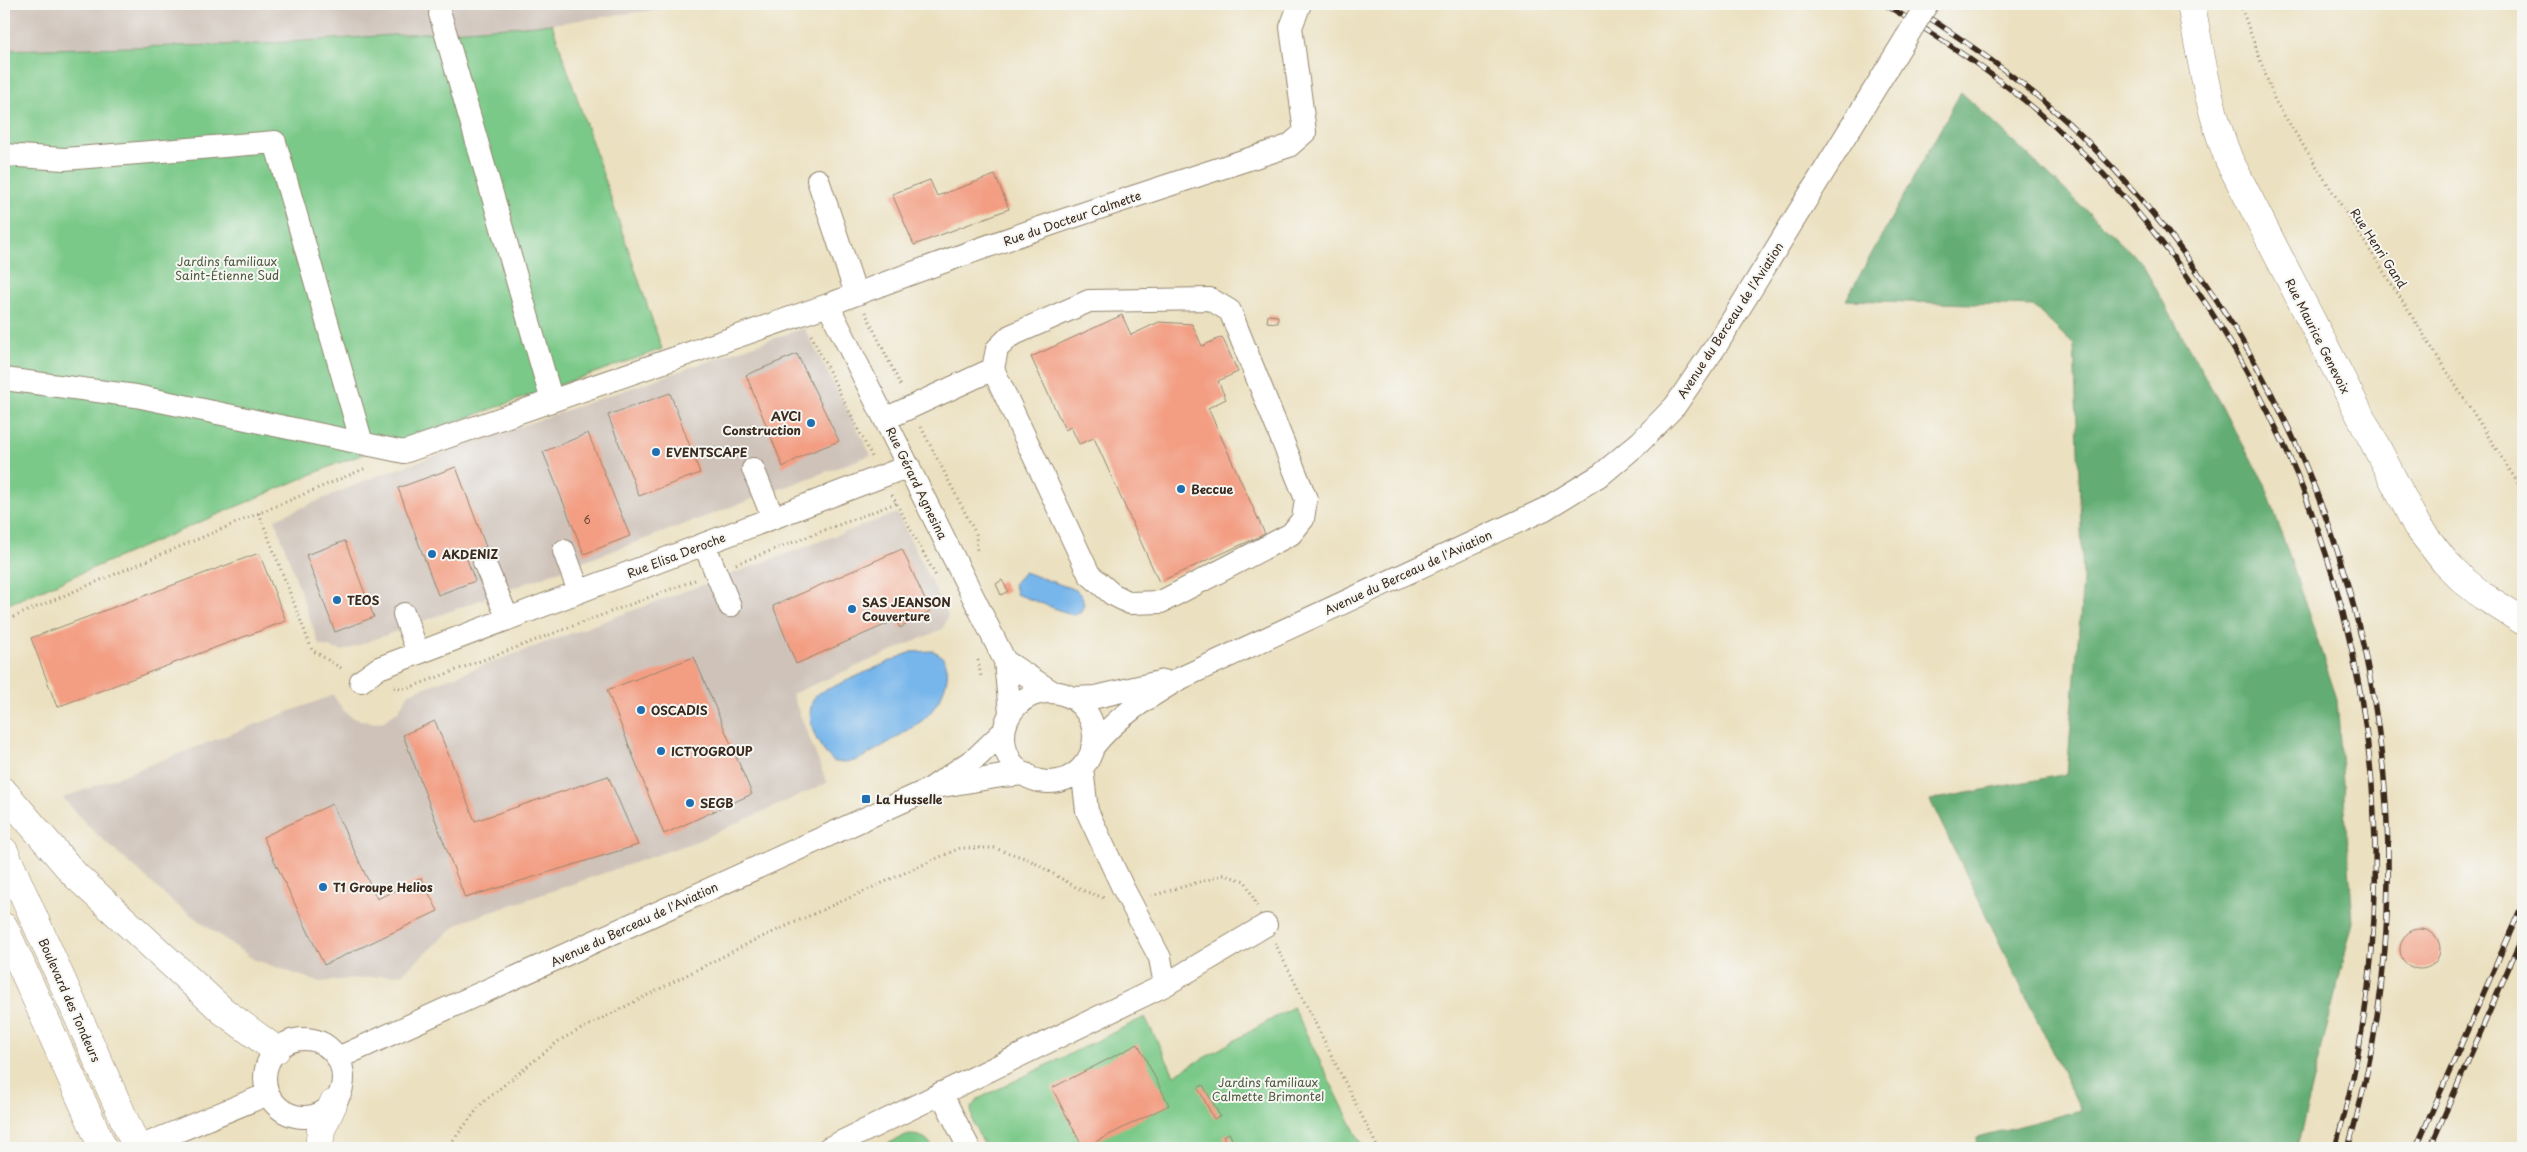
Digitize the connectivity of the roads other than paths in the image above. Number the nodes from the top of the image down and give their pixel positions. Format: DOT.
graph roads {
  1 [pos="1300,4"];
  2 [pos="1927,4"];
  3 [pos="2191,4"];
  4 [pos="440,14"];
  5 [pos="4,155"];
  6 [pos="818,180"];
  7 [pos="856,294"];
  8 [pos="828,305"];
  9 [pos="993,369"];
  10 [pos="4,379"];
  11 [pos="552,401"];
  12 [pos="885,419"];
  13 [pos="362,443"];
  14 [pos="908,466"];
  15 [pos="753,469"];
  16 [pos="772,518"];
  17 [pos="704,544"];
  18 [pos="564,551"];
  19 [pos="484,562"];
  20 [pos="579,592"];
  21 [pos="730,606"];
  22 [pos="404,614"];
  23 [pos="508,619"];
  24 [pos="2523,620"];
  25 [pos="418,653"];
  26 [pos="1005,661"];
  27 [pos="1179,678"];
  28 [pos="361,681"];
  29 [pos="1061,694"];
  30 [pos="1007,722"];
  31 [pos="1087,758"];
  32 [pos="1026,774"];
  33 [pos="1048,782"];
  34 [pos="930,788"];
  35 [pos="4,792"];
  36 [pos="1087,811"];
  37 [pos="4,851"];
  38 [pos="1266,925"];
  39 [pos="4,927"];
  40 [pos="1165,985"];
  41 [pos="276,1050"];
  42 [pos="338,1058"];
  43 [pos="941,1092"];
  44 [pos="268,1094"];
  45 [pos="333,1104"];
  46 [pos="103,1148"];
  47 [pos="137,1148"];
  48 [pos="319,1148"];
  49 [pos="829,1148"];
  50 [pos="969,1148"];
  1 -- 7 [label="street, Rue du Docteur Calmette"];
  2 -- 27 [label="street, Avenue du Berceau de l'Aviation, bridge"];
  3 -- 24 [label="main road, Rue Maurice Genevoix"];
  4 -- 11 [label="street"];
  5 -- 13 [label="street"];
  6 -- 7 [label="street"];
  7 -- 8 [label="street, Rue du Docteur Calmette"];
  8 -- 11 [label="street, Rue du Docteur Calmette"];
  8 -- 12 [label="street, Rue Gérard Agnesina"];
  9 -- 9 [label="street"];
  9 -- 12 [label="street"];
  10 -- 13 [label="street, Rue du Docteur Calmette"];
  11 -- 13 [label="street, Rue du Docteur Calmette"];
  12 -- 14 [label="street, Rue Gérard Agnesina"];
  14 -- 16 [label="street, Rue Elisa Deroche"];
  14 -- 26 [label="street, Rue Gérard Agnesina"];
  15 -- 16 [label="street"];
  16 -- 17 [label="street, Rue Elisa Deroche"];
  17 -- 20 [label="street, Rue Elisa Deroche"];
  17 -- 21 [label="street"];
  18 -- 20 [label="street"];
  19 -- 23 [label="street"];
  20 -- 23 [label="street, Rue Elisa Deroche"];
  22 -- 25 [label="street"];
  23 -- 25 [label="street, Rue Elisa Deroche"];
  25 -- 28 [label="street, Rue Elisa Deroche"];
  26 -- 29 [label="street"];
  26 -- 30 [label="street, Rue Gérard Agnesina"];
  27 -- 29 [label="street, Avenue du Berceau de l'Aviation"];
  27 -- 31 [label="street, Avenue du Berceau de l'Aviation"];
  29 -- 30 [label="street"];
  29 -- 31 [label="street"];
  30 -- 32 [label="street"];
  30 -- 34 [label="street, Avenue du Berceau de l'Aviation"];
  31 -- 33 [label="street"];
  31 -- 36 [label="street"];
  32 -- 33 [label="street"];
  32 -- 34 [label="street, Avenue du Berceau de l'Aviation"];
  33 -- 36 [label="street"];
  34 -- 42 [label="street, Avenue du Berceau de l'Aviation"];
  35 -- 41 [label="main road"];
  36 -- 40 [label="street"];
  37 -- 47 [label="main road, Boulevard des Tondeurs"];
  38 -- 40 [label="street"];
  39 -- 46 [label="main road"];
  40 -- 43 [label="street"];
  41 -- 42 [label="street"];
  41 -- 44 [label="street"];
  42 -- 45 [label="street"];
  43 -- 49 [label="street"];
  43 -- 50 [label="street"];
  44 -- 45 [label="street"];
  44 -- 47 [label="street"];
  45 -- 48 [label="main road"];
}
